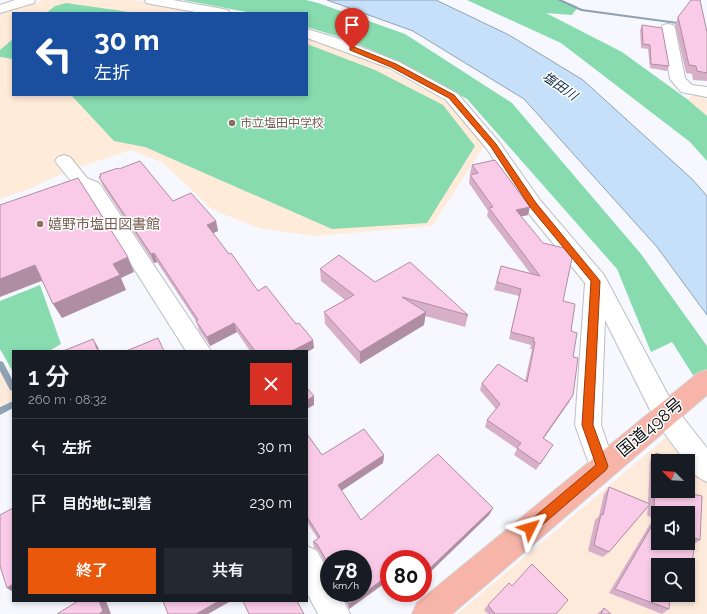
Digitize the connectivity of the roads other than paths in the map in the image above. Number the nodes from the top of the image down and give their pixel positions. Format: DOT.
graph roads {
  1 [pos="29,0"];
  2 [pos="151,0"];
  3 [pos="0,9"];
  4 [pos="217,12"];
  5 [pos="668,28"];
  6 [pos="308,33"];
  7 [pos="707,92"];
  8 [pos="64,161"];
  9 [pos="596,281"];
  10 [pos="198,350"];
  11 [pos="707,380"];
  12 [pos="665,414"];
  13 [pos="602,466"];
  14 [pos="707,469"];
  15 [pos="308,562"];
  16 [pos="334,614"];
  17 [pos="428,614"];
  1 -- 3 [label="street"];
  2 -- 4 [label="street"];
  5 -- 7 [label="street"];
  6 -- 9 [label="street"];
  8 -- 10 [label="street"];
  9 -- 12 [label="street"];
  9 -- 13 [label="street"];
  11 -- 12 [label="highway, 国道498号"];
  12 -- 13 [label="highway, 国道498号"];
  12 -- 14 [label="street"];
  13 -- 17 [label="highway, 国道498号"];
  15 -- 16 [label="street"];
}
